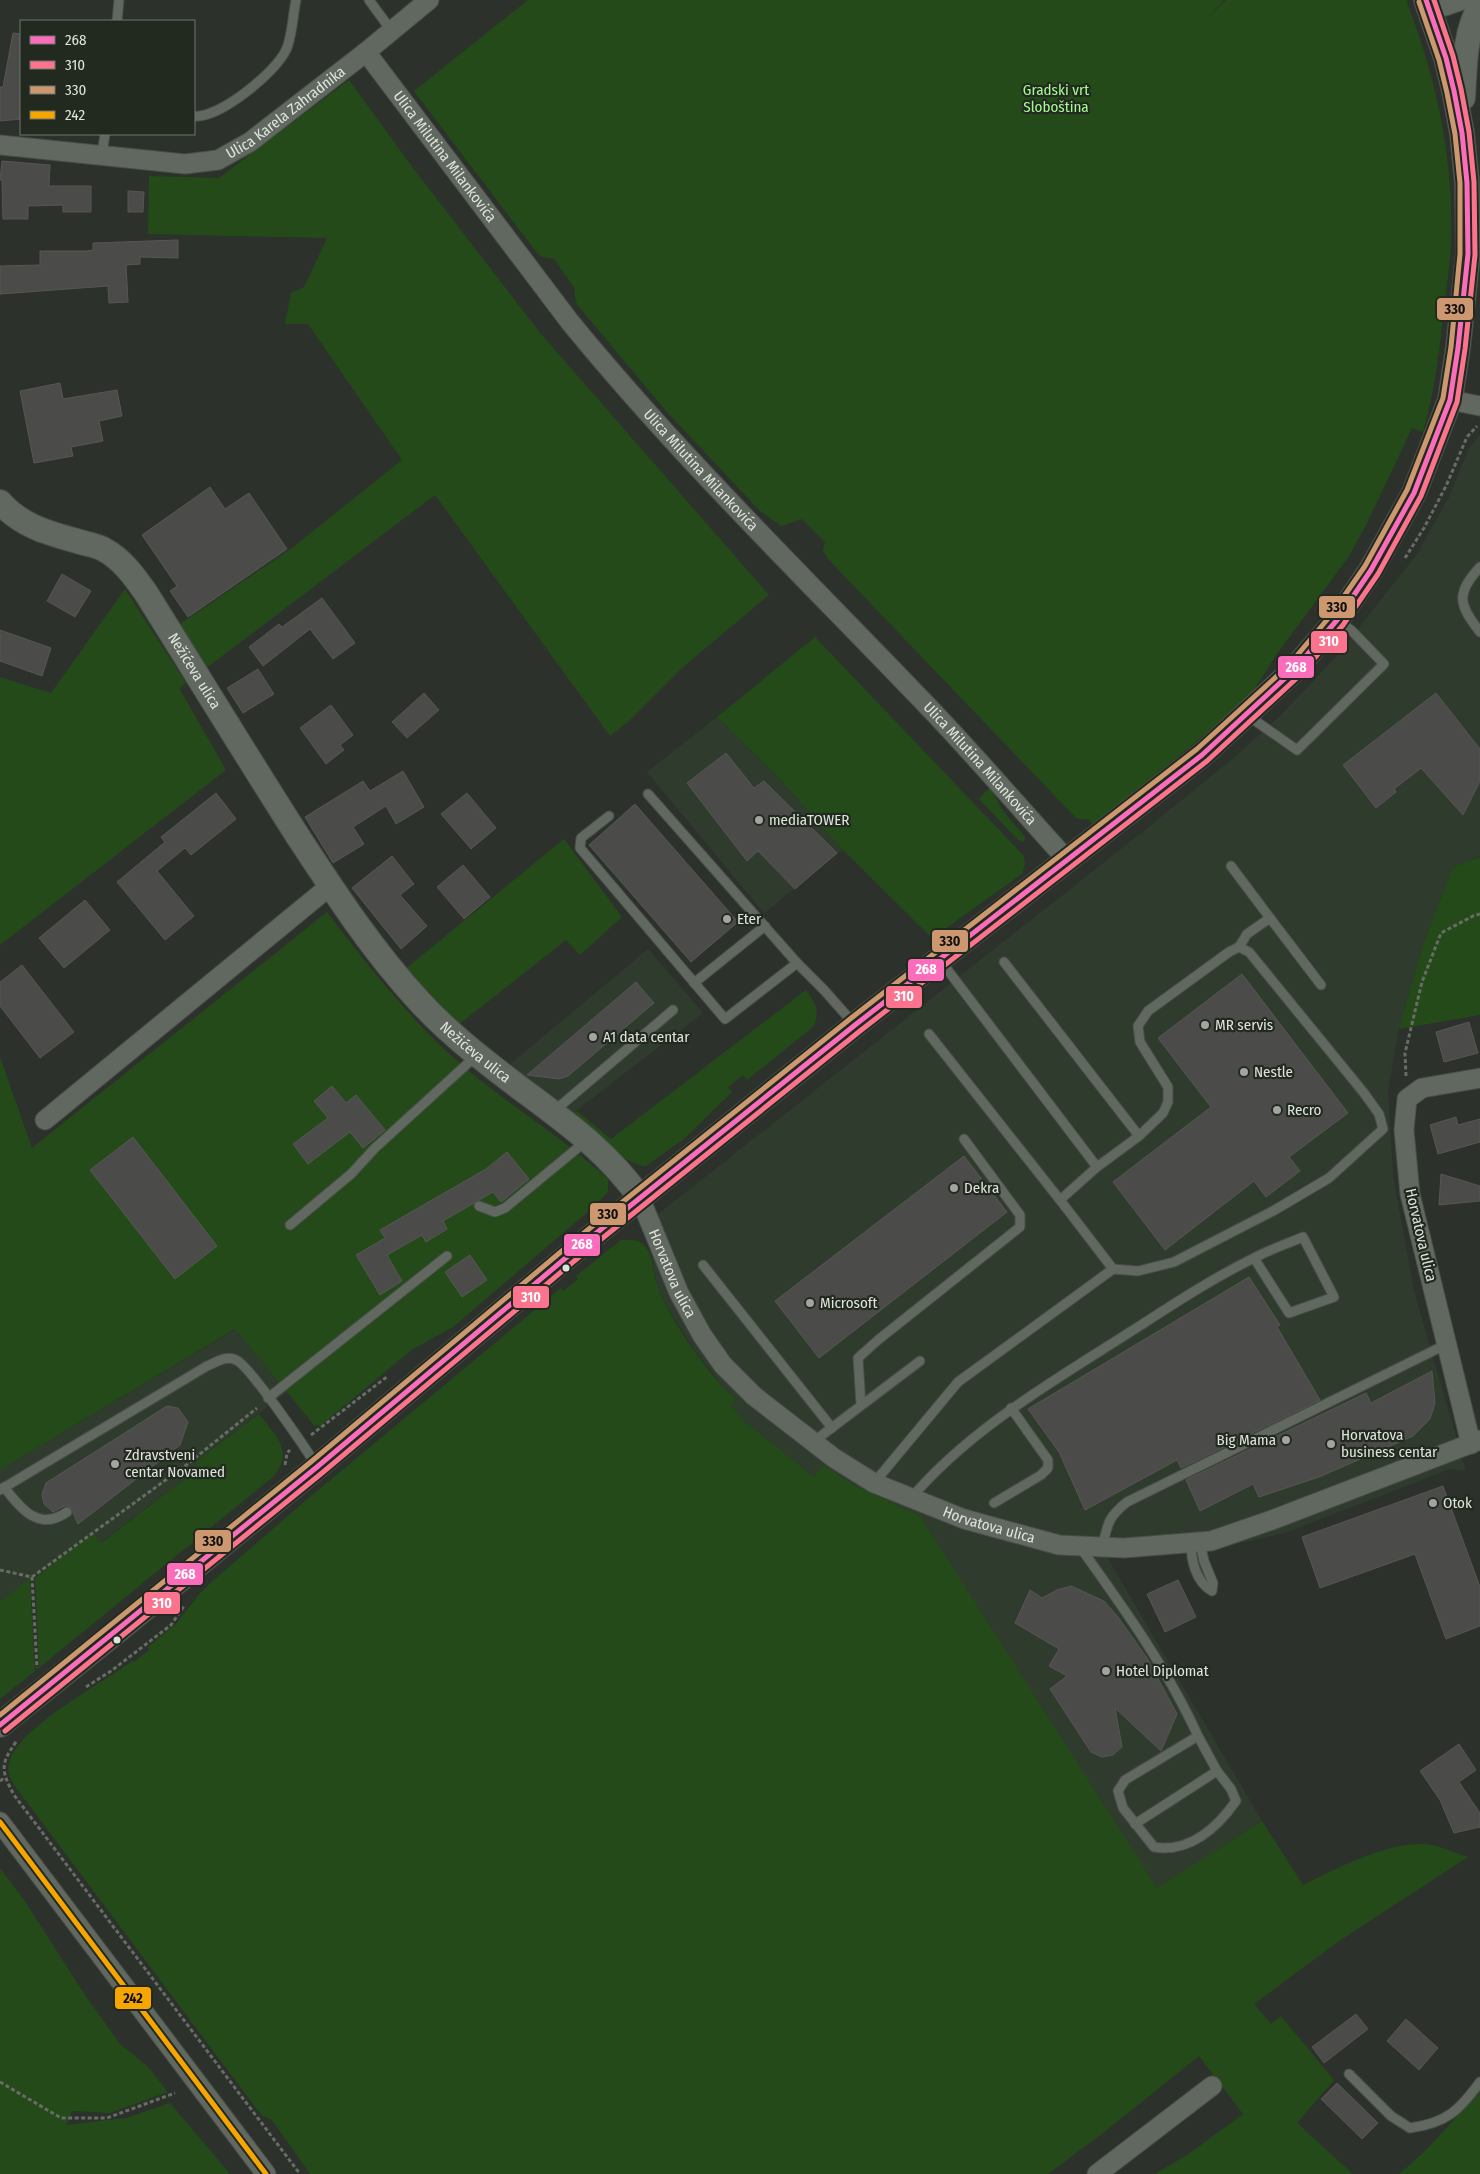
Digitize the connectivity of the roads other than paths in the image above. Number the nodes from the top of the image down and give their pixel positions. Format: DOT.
graph roads {
  1 [pos="119,0"];
  2 [pos="296,0"];
  3 [pos="369,0"];
  4 [pos="429,0"];
  5 [pos="1427,0"];
  6 [pos="1462,0"];
  7 [pos="1480,6"];
  8 [pos="117,20"];
  9 [pos="391,30"];
  10 [pos="366,52"];
  11 [pos="195,116"];
  12 [pos="1460,124"];
  13 [pos="105,135"];
  14 [pos="0,144"];
  15 [pos="102,154"];
  16 [pos="1474,234"];
  17 [pos="1450,400"];
  18 [pos="1480,406"];
  19 [pos="3,512"];
  20 [pos="1480,567"];
  21 [pos="1337,620"];
  22 [pos="1480,632"];
  23 [pos="1247,716"];
  24 [pos="648,794"];
  25 [pos="608,816"];
  26 [pos="1068,860"];
  27 [pos="1231,866"];
  28 [pos="330,886"];
  29 [pos="1270,918"];
  30 [pos="765,926"];
  31 [pos="1239,947"];
  32 [pos="940,960"];
  33 [pos="1004,962"];
  34 [pos="797,963"];
  35 [pos="694,983"];
  36 [pos="1321,985"];
  37 [pos="673,1010"];
  38 [pos="855,1025"];
  39 [pos="928,1034"];
  40 [pos="477,1055"];
  41 [pos="1480,1078"];
  42 [pos="553,1112"];
  43 [pos="45,1120"];
  44 [pos="1139,1136"];
  45 [pos="964,1139"];
  46 [pos="588,1140"];
  47 [pos="1097,1167"];
  48 [pos="640,1198"];
  49 [pos="1060,1200"];
  50 [pos="479,1206"];
  51 [pos="290,1225"];
  52 [pos="447,1256"];
  53 [pos="1254,1258"];
  54 [pos="703,1264"];
  55 [pos="1113,1269"];
  56 [pos="1447,1344"];
  57 [pos="920,1361"];
  58 [pos="268,1398"];
  59 [pos="861,1405"];
  60 [pos="1011,1408"];
  61 [pos="832,1428"];
  62 [pos="813,1442"];
  63 [pos="1476,1442"];
  64 [pos="317,1466"];
  65 [pos="874,1483"];
  66 [pos="2,1489"];
  67 [pos="911,1498"];
  68 [pos="994,1503"];
  69 [pos="67,1512"];
  70 [pos="1080,1546"];
  71 [pos="1102,1548"];
  72 [pos="0,1725"];
  73 [pos="1198,1736"];
  74 [pos="1217,1771"];
  75 [pos="0,1822"];
  76 [pos="1135,1824"];
  77 [pos="1349,2074"];
  78 [pos="1480,2082"];
  79 [pos="1212,2086"];
  80 [pos="266,2174"];
  81 [pos="1097,2174"];
  1 -- 8 [label="lane"];
  2 -- 11 [label="lane"];
  3 -- 9 [label="lane"];
  4 -- 9 [label="street, Ulica Karela Zahradnika"];
  5 -- 6 [label="street"];
  5 -- 12 [label="street"];
  7 -- 12 [label="street"];
  9 -- 10 [label="street, Ulica Karela Zahradnika"];
  10 -- 15 [label="street, Ulica Karela Zahradnika"];
  10 -- 26 [label="street, Ulica Milutina Milankovića"];
  12 -- 16 [label="street"];
  13 -- 15 [label="lane"];
  14 -- 15 [label="street, Ulica Karela Zahradnika"];
  16 -- 17 [label="street"];
  17 -- 18 [label="street"];
  17 -- 21 [label="street"];
  19 -- 28 [label="street, Nežićeva ulica"];
  20 -- 22 [label="lane"];
  21 -- 23 [label="street"];
  21 -- 23 [label="lane"];
  23 -- 26 [label="street"];
  24 -- 30 [label="lane"];
  25 -- 35 [label="lane"];
  26 -- 32 [label="street"];
  27 -- 29 [label="lane"];
  28 -- 40 [label="street, Nežićeva ulica"];
  28 -- 43 [label="street"];
  29 -- 31 [label="lane"];
  29 -- 36 [label="lane"];
  30 -- 34 [label="lane"];
  30 -- 35 [label="lane"];
  31 -- 44 [label="lane"];
  31 -- 55 [label="lane"];
  32 -- 38 [label="street"];
  32 -- 47 [label="lane"];
  33 -- 44 [label="lane"];
  34 -- 35 [label="lane"];
  34 -- 38 [label="lane"];
  37 -- 42 [label="lane"];
  38 -- 48 [label="street"];
  39 -- 49 [label="lane"];
  40 -- 42 [label="street, Nežićeva ulica"];
  40 -- 51 [label="lane"];
  41 -- 56 [label="street, Horvatova ulica"];
  42 -- 46 [label="street, Nežićeva ulica"];
  44 -- 47 [label="lane"];
  45 -- 59 [label="lane"];
  46 -- 48 [label="street, Nežićeva ulica"];
  46 -- 50 [label="lane"];
  47 -- 49 [label="lane"];
  48 -- 62 [label="street, Horvatova ulica"];
  48 -- 64 [label="street"];
  49 -- 55 [label="lane"];
  52 -- 58 [label="lane"];
  53 -- 53 [label="lane"];
  53 -- 60 [label="lane"];
  54 -- 61 [label="lane"];
  55 -- 65 [label="lane"];
  56 -- 63 [label="street, Horvatova ulica"];
  56 -- 71 [label="lane"];
  57 -- 59 [label="lane"];
  58 -- 64 [label="lane"];
  58 -- 66 [label="lane"];
  59 -- 61 [label="lane"];
  60 -- 67 [label="lane"];
  60 -- 68 [label="lane"];
  61 -- 62 [label="lane"];
  62 -- 65 [label="street, Horvatova ulica"];
  63 -- 71 [label="street, Horvatova ulica"];
  64 -- 72 [label="street"];
  65 -- 67 [label="street, Horvatova ulica"];
  66 -- 69 [label="lane"];
  67 -- 70 [label="street, Horvatova ulica"];
  70 -- 71 [label="street, Horvatova ulica"];
  70 -- 73 [label="lane"];
  73 -- 74 [label="lane"];
  73 -- 76 [label="lane"];
  74 -- 76 [label="lane"];
  74 -- 76 [label="lane"];
  75 -- 80 [label="street"];
  77 -- 78 [label="lane"];
  79 -- 81 [label="street"];
}
